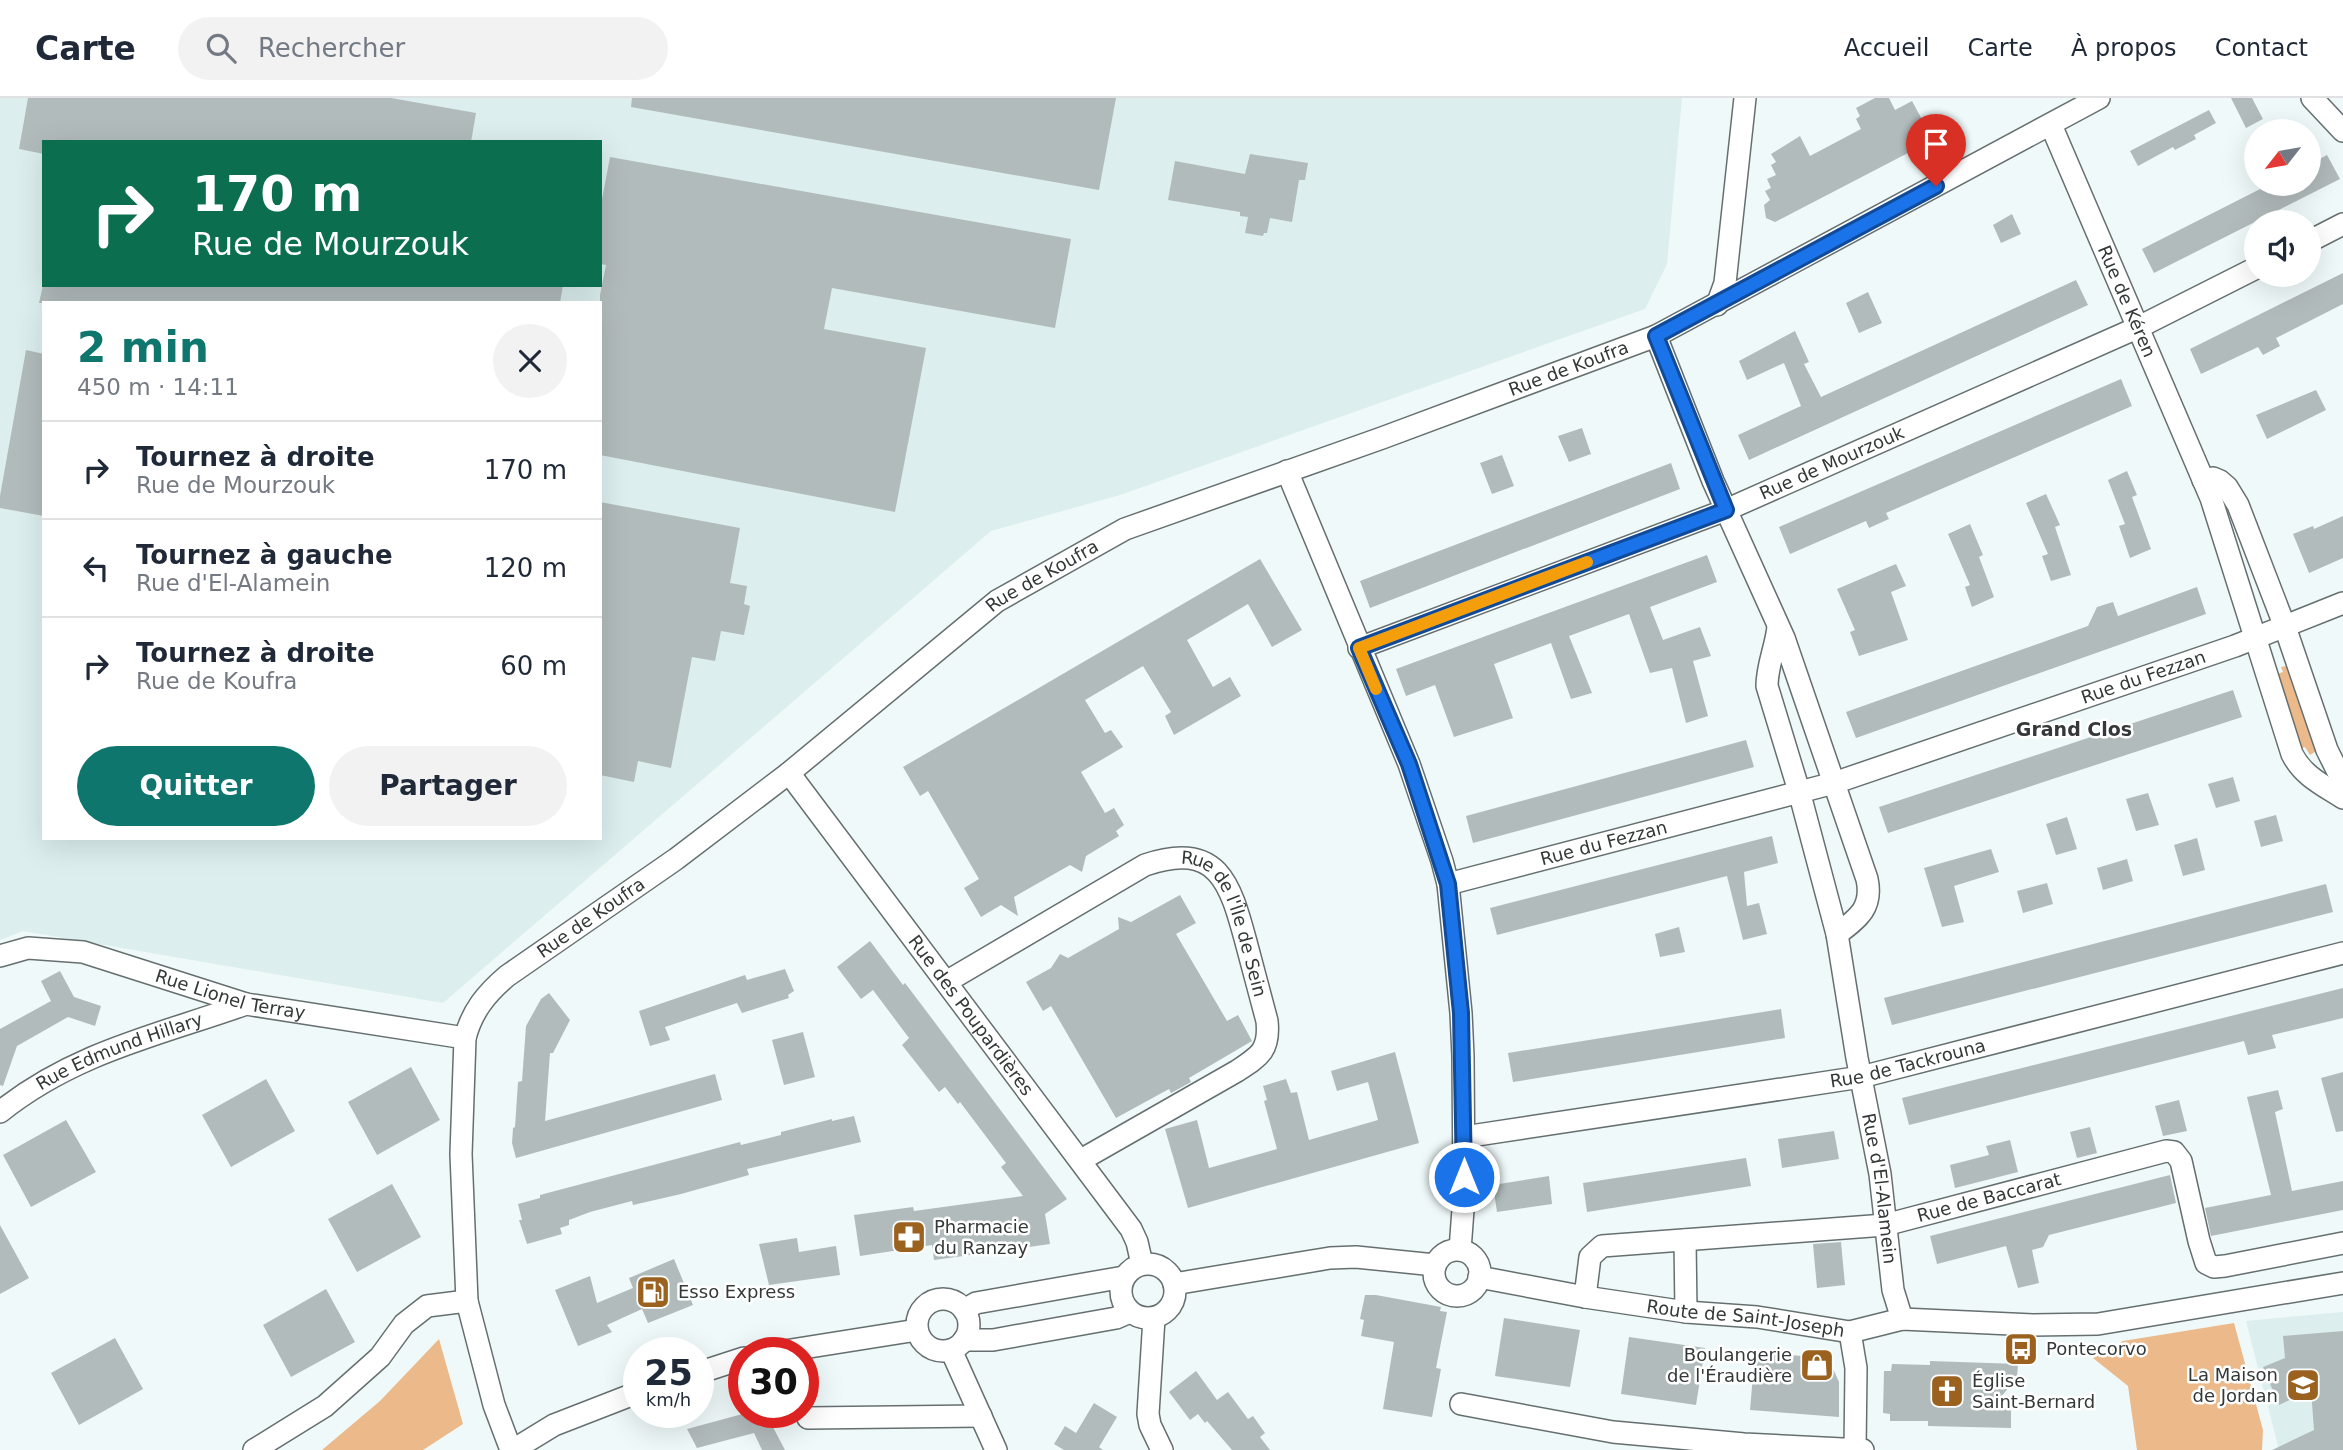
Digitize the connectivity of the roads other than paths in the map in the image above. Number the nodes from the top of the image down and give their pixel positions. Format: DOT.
graph roads {
  1 [pos="1745,98"];
  2 [pos="2099,98"];
  3 [pos="2312,98"];
  4 [pos="2051,125"];
  5 [pos="2343,131"];
  6 [pos="2343,224"];
  7 [pos="2321,235"];
  8 [pos="2244,274"];
  9 [pos="1717,305"];
  10 [pos="2139,327"];
  11 [pos="1656,336"];
  12 [pos="1287,471"];
  13 [pos="2203,480"];
  14 [pos="1726,510"];
  15 [pos="2343,603"];
  16 [pos="2285,627"];
  17 [pos="1782,636"];
  18 [pos="2256,638"];
  19 [pos="1359,648"];
  20 [pos="789,773"];
  21 [pos="2343,782"];
  22 [pos="1834,783"];
  23 [pos="1799,791"];
  24 [pos="2343,798"];
  25 [pos="1448,884"];
  26 [pos="1837,934"];
  27 [pos="2343,953"];
  28 [pos="0,956"];
  29 [pos="946,982"];
  30 [pos="246,1004"];
  31 [pos="465,1038"];
  32 [pos="1861,1077"];
  33 [pos="0,1112"];
  34 [pos="1464,1137"];
  35 [pos="1081,1160"];
  36 [pos="1885,1225"];
  37 [pos="1685,1240"];
  38 [pos="2343,1243"];
  39 [pos="1460,1250"];
  40 [pos="1142,1264"];
  41 [pos="1435,1265"];
  42 [pos="1124,1277"];
  43 [pos="1479,1277"];
  44 [pos="2343,1283"];
  45 [pos="1174,1284"];
  46 [pos="1585,1297"];
  47 [pos="467,1301"];
  48 [pos="964,1310"];
  49 [pos="1130,1312"];
  50 [pos="1686,1312"];
  51 [pos="1154,1318"];
  52 [pos="1902,1319"];
  53 [pos="917,1330"];
  54 [pos="1850,1332"];
  55 [pos="958,1345"];
  56 [pos="819,1346"];
  57 [pos="623,1398"];
  58 [pos="1461,1404"];
  59 [pos="981,1416"];
  60 [pos="819,1418"];
  61 [pos="254,1450"];
  62 [pos="512,1450"];
  63 [pos="996,1450"];
  64 [pos="1162,1450"];
  65 [pos="1855,1450"];
  66 [pos="1863,1450"];
  1 -- 9 [label="street"];
  2 -- 4 [label="street, Rue de Koufra"];
  3 -- 5 [label="street"];
  4 -- 9 [label="street, Rue de Koufra"];
  4 -- 10 [label="street, Rue de Kéren"];
  6 -- 7 [label="street"];
  8 -- 10 [label="street, Rue de Mourzouk"];
  9 -- 11 [label="street, Rue de Koufra"];
  10 -- 13 [label="street, Rue de Kéren"];
  10 -- 14 [label="street, Rue de Mourzouk"];
  11 -- 12 [label="street, Rue de Koufra"];
  11 -- 14 [label="street"];
  12 -- 19 [label="street"];
  12 -- 20 [label="street, Rue de Koufra"];
  13 -- 16 [label="street"];
  13 -- 18 [label="street, Rue de Kéren"];
  14 -- 17 [label="street"];
  14 -- 19 [label="street, Rue de Mourzouk"];
  15 -- 16 [label="street"];
  16 -- 18 [label="street"];
  16 -- 21 [label="street"];
  17 -- 22 [label="street"];
  17 -- 23 [label="street, Rue d'El-Alamein"];
  18 -- 22 [label="street, Rue du Fezzan"];
  18 -- 24 [label="street, Rue de Kéren"];
  19 -- 25 [label="street"];
  20 -- 29 [label="street, Rue des Poupardières"];
  20 -- 31 [label="street, Rue de Koufra"];
  22 -- 23 [label="street"];
  22 -- 26 [label="street"];
  23 -- 25 [label="street, Rue du Fezzan"];
  23 -- 26 [label="street, Rue d'El-Alamein"];
  25 -- 34 [label="street"];
  26 -- 32 [label="street, Rue d'El-Alamein"];
  27 -- 32 [label="street, Rue de Tackrouna"];
  28 -- 30 [label="street, Rue Lionel Terray"];
  29 -- 35 [label="street, Rue des Poupardières"];
  29 -- 35 [label="street, Rue de l'Île de Sein"];
  30 -- 31 [label="street, Rue Lionel Terray"];
  30 -- 33 [label="street, Rue Edmund Hillary"];
  31 -- 47 [label="street, Rue de Koufra"];
  32 -- 34 [label="street, Rue de Tackrouna"];
  32 -- 36 [label="street, Rue d'El-Alamein"];
  34 -- 39 [label="street"];
  35 -- 40 [label="street, Rue des Poupardières"];
  36 -- 37 [label="street, Rue de Baccarat"];
  36 -- 38 [label="street, Rue de Baccarat"];
  36 -- 52 [label="street, Rue d'El-Alamein"];
  37 -- 46 [label="street, Rue de Baccarat"];
  37 -- 50 [label="street"];
  39 -- 41 [label="street"];
  39 -- 43 [label="street"];
  40 -- 42 [label="street"];
  40 -- 45 [label="street"];
  41 -- 43 [label="street"];
  41 -- 45 [label="street"];
  42 -- 48 [label="street"];
  42 -- 49 [label="street"];
  43 -- 46 [label="street, Route de Saint-Joseph"];
  44 -- 52 [label="street, Route de Saint-Joseph"];
  45 -- 51 [label="street"];
  46 -- 50 [label="street, Route de Saint-Joseph"];
  47 -- 61 [label="street"];
  47 -- 62 [label="street, Rue de Koufra"];
  48 -- 53 [label="street"];
  48 -- 55 [label="street"];
  49 -- 51 [label="street"];
  49 -- 55 [label="street"];
  50 -- 54 [label="street, Route de Saint-Joseph"];
  51 -- 64 [label="street"];
  52 -- 54 [label="street, Route de Saint-Joseph"];
  53 -- 55 [label="street"];
  53 -- 56 [label="street"];
  54 -- 65 [label="street"];
  55 -- 59 [label="street"];
  57 -- 62 [label="street"];
  58 -- 65 [label="street"];
  59 -- 60 [label="street"];
  59 -- 63 [label="street"];
  65 -- 66 [label="street"];
}
